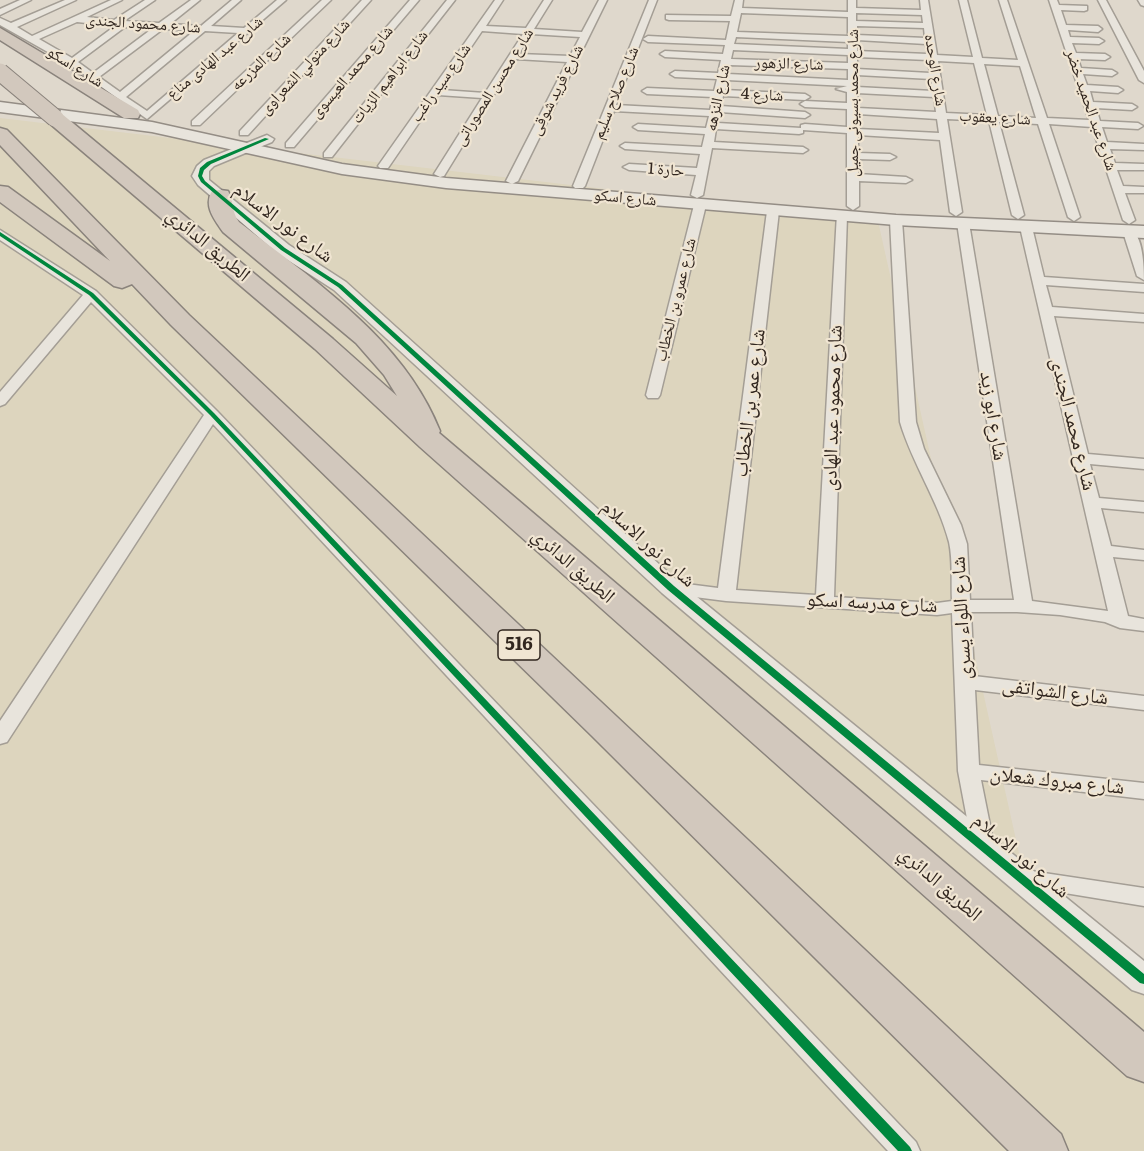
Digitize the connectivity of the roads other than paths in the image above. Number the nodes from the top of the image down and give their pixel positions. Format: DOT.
graph roads {
  1 [pos="27,0"];
  2 [pos="72,0"];
  3 [pos="118,0"];
  4 [pos="151,0"];
  5 [pos="196,0"];
  6 [pos="237,0"];
  7 [pos="282,0"];
  8 [pos="327,0"];
  9 [pos="367,0"];
  10 [pos="403,0"];
  11 [pos="415,0"];
  12 [pos="452,0"];
  13 [pos="499,0"];
  14 [pos="548,0"];
  15 [pos="603,0"];
  16 [pos="653,0"];
  17 [pos="924,0"];
  18 [pos="963,0"];
  19 [pos="1003,0"];
  20 [pos="1102,0"];
  21 [pos="1084,8"];
  22 [pos="0,12"];
  23 [pos="926,13"];
  24 [pos="1057,13"];
  25 [pos="669,17"];
  26 [pos="851,17"];
  27 [pos="76,19"];
  28 [pos="1091,19"];
  29 [pos="0,21"];
  30 [pos="746,22"];
  31 [pos="120,23"];
  32 [pos="161,26"];
  33 [pos="840,26"];
  34 [pos="928,26"];
  35 [pos="204,28"];
  36 [pos="479,28"];
  37 [pos="731,28"];
  38 [pos="1098,29"];
  39 [pos="5,30"];
  40 [pos="246,31"];
  41 [pos="529,32"];
  42 [pos="585,36"];
  43 [pos="648,39"];
  44 [pos="30,40"];
  45 [pos="1067,40"];
  46 [pos="930,41"];
  47 [pos="1099,41"];
  48 [pos="852,53"];
  49 [pos="665,54"];
  50 [pos="513,56"];
  51 [pos="1072,56"];
  52 [pos="1105,57"];
  53 [pos="933,58"];
  54 [pos="573,59"];
  55 [pos="979,61"];
  56 [pos="72,62"];
  57 [pos="1024,63"];
  58 [pos="852,69"];
  59 [pos="1077,71"];
  60 [pos="0,72"];
  61 [pos="1112,73"];
  62 [pos="675,74"];
  63 [pos="93,76"];
  64 [pos="936,76"];
  65 [pos="723,77"];
  66 [pos="1144,80"];
  67 [pos="852,86"];
  68 [pos="1083,88"];
  69 [pos="1118,90"];
  70 [pos="647,91"];
  71 [pos="435,92"];
  72 [pos="719,94"];
  73 [pos="938,94"];
  74 [pos="121,96"];
  75 [pos="489,96"];
  76 [pos="0,100"];
  77 [pos="806,101"];
  78 [pos="1089,105"];
  79 [pos="0,107"];
  80 [pos="1132,107"];
  81 [pos="610,108"];
  82 [pos="853,108"];
  83 [pos="715,111"];
  84 [pos="139,115"];
  85 [pos="942,116"];
  86 [pos="994,118"];
  87 [pos="1043,121"];
  88 [pos="196,123"];
  89 [pos="1096,124"];
  90 [pos="1138,126"];
  91 [pos="638,127"];
  92 [pos="712,129"];
  93 [pos="853,131"];
  94 [pos="0,134"];
  95 [pos="945,137"];
  96 [pos="267,139"];
  97 [pos="244,140"];
  98 [pos="290,145"];
  99 [pos="1103,145"];
  100 [pos="625,146"];
  101 [pos="1144,147"];
  102 [pos="708,148"];
  103 [pos="803,150"];
  104 [pos="328,155"];
  105 [pos="853,156"];
  106 [pos="890,157"];
  107 [pos="384,166"];
  108 [pos="1110,166"];
  109 [pos="629,167"];
  110 [pos="1144,167"];
  111 [pos="702,172"];
  112 [pos="440,174"];
  113 [pos="853,177"];
  114 [pos="906,180"];
  115 [pos="512,181"];
  116 [pos="579,186"];
  117 [pos="1119,189"];
  118 [pos="1144,190"];
  119 [pos="0,192"];
  120 [pos="220,196"];
  121 [pos="698,200"];
  122 [pos="773,211"];
  123 [pos="847,211"];
  124 [pos="960,217"];
  125 [pos="1074,217"];
  126 [pos="896,220"];
  127 [pos="1022,221"];
  128 [pos="1137,226"];
  129 [pos="0,234"];
  130 [pos="1144,276"];
  131 [pos="1038,280"];
  132 [pos="1144,288"];
  133 [pos="91,294"];
  134 [pos="1045,310"];
  135 [pos="1144,318"];
  136 [pos="180,320"];
  137 [pos="653,395"];
  138 [pos="0,401"];
  139 [pos="212,414"];
  140 [pos="430,441"];
  141 [pos="1081,458"];
  142 [pos="1144,464"];
  143 [pos="1091,502"];
  144 [pos="1144,507"];
  145 [pos="1103,551"];
  146 [pos="1144,555"];
  147 [pos="671,588"];
  148 [pos="726,595"];
  149 [pos="825,601"];
  150 [pos="963,605"];
  151 [pos="1024,608"];
  152 [pos="1120,622"];
  153 [pos="1144,625"];
  154 [pos="966,682"];
  155 [pos="1144,703"];
  156 [pos="0,736"];
  157 [pos="969,771"];
  158 [pos="1144,791"];
  159 [pos="983,845"];
  160 [pos="1022,879"];
  161 [pos="1144,897"];
  162 [pos="1144,980"];
  163 [pos="1144,1061"];
  164 [pos="906,1151"];
  165 [pos="1043,1151"];
  1 -- 22 [label="street"];
  2 -- 39 [label="street"];
  3 -- 27 [label="street"];
  4 -- 31 [label="street"];
  5 -- 32 [label="street"];
  6 -- 35 [label="street"];
  7 -- 40 [label="street, شارع عبد الهادى مناع"];
  8 -- 88 [label="street, شارع المزرعه"];
  9 -- 97 [label="street, شارع متولي الشعراوى"];
  10 -- 11 [label="street"];
  11 -- 98 [label="street, شارع محمد العيسوى"];
  12 -- 104 [label="street, شارع ابراهيم الزيات"];
  13 -- 36 [label="street, شارع سيد راغب"];
  14 -- 41 [label="street, شارع محسن المصوراتى"];
  15 -- 42 [label="street, شارع فريد شوقى"];
  16 -- 81 [label="street, شارع صلاح سليم"];
  17 -- 23 [label="street, شارع الوحده"];
  18 -- 55 [label="street, شارع محمد الجندى"];
  19 -- 57 [label="street"];
  20 -- 66 [label="street"];
  21 -- 24 [label="street"];
  23 -- 26 [label="street"];
  23 -- 34 [label="street, شارع الوحده"];
  24 -- 28 [label="street"];
  24 -- 38 [label="street"];
  24 -- 45 [label="street, شارع عبد الحميد خضر"];
  25 -- 37 [label="street"];
  26 -- 33 [label="street"];
  26 -- 34 [label="street"];
  26 -- 37 [label="street"];
  26 -- 37 [label="street"];
  26 -- 46 [label="street"];
  26 -- 48 [label="street, شارع محمد بسيونى جميل"];
  27 -- 31 [label="street, شارع محمود الجندى"];
  27 -- 44 [label="street"];
  29 -- 39 [label="street, شارع اسكو"];
  30 -- 37 [label="street"];
  31 -- 32 [label="street, شارع محمود الجندى"];
  31 -- 56 [label="street"];
  32 -- 35 [label="street, شارع محمود الجندى"];
  32 -- 63 [label="street"];
  34 -- 46 [label="street, شارع الوحده"];
  35 -- 40 [label="street, شارع محمود الجندى"];
  35 -- 74 [label="street"];
  36 -- 41 [label="street"];
  36 -- 71 [label="street, شارع سيد راغب"];
  37 -- 43 [label="street"];
  37 -- 48 [label="street"];
  37 -- 49 [label="street"];
  37 -- 58 [label="street, شارع الزهور"];
  37 -- 65 [label="street, شارع النزهه"];
  39 -- 44 [label="street, شارع اسكو"];
  39 -- 84 [label="highway"];
  40 -- 84 [label="street, شارع عبد الهادى مناع"];
  41 -- 42 [label="street"];
  41 -- 50 [label="street, شارع محسن المصوراتى"];
  42 -- 54 [label="street, شارع فريد شوقى"];
  44 -- 56 [label="street, شارع اسكو"];
  45 -- 47 [label="street"];
  45 -- 51 [label="street, شارع عبد الحميد خضر"];
  46 -- 53 [label="street, شارع الوحده"];
  48 -- 53 [label="street"];
  48 -- 58 [label="street, شارع محمد بسيونى جميل"];
  50 -- 54 [label="street"];
  50 -- 75 [label="street, شارع محسن المصوراتى"];
  51 -- 52 [label="street"];
  51 -- 59 [label="street, شارع عبد الحميد خضر"];
  53 -- 55 [label="street"];
  53 -- 64 [label="street, شارع الوحده"];
  54 -- 115 [label="street, شارع فريد شوقى"];
  55 -- 57 [label="street"];
  55 -- 86 [label="street, شارع محمد الجندى"];
  56 -- 63 [label="street, شارع اسكو"];
  57 -- 87 [label="street"];
  58 -- 64 [label="street, شارع الزهور"];
  58 -- 67 [label="street, شارع محمد بسيونى جميل"];
  59 -- 61 [label="street"];
  59 -- 68 [label="street, شارع عبد الحميد خضر"];
  60 -- 140 [label="highway, الطريق الدائري, bridge"];
  62 -- 65 [label="street"];
  63 -- 74 [label="street, شارع اسكو"];
  64 -- 73 [label="street, شارع الوحده"];
  65 -- 67 [label="street"];
  65 -- 72 [label="street, شارع النزهه"];
  67 -- 73 [label="street"];
  67 -- 77 [label="street"];
  67 -- 82 [label="street, شارع محمد بسيونى جميل"];
  68 -- 69 [label="street"];
  68 -- 78 [label="street, شارع عبد الحميد خضر"];
  70 -- 72 [label="street, شارع 4"];
  71 -- 75 [label="street"];
  71 -- 107 [label="street, شارع سيد راغب"];
  72 -- 77 [label="street, شارع 4"];
  72 -- 83 [label="street, شارع النزهه"];
  73 -- 85 [label="street, شارع الوحده"];
  74 -- 84 [label="street, شارع اسكو"];
  75 -- 112 [label="street, شارع محسن المصوراتى"];
  76 -- 84 [label="main road"];
  77 -- 82 [label="street, شارع يعقوب"];
  77 -- 83 [label="street"];
  78 -- 80 [label="street"];
  78 -- 89 [label="street, شارع عبد الحميد خضر"];
  79 -- 97 [label="main road, شارع اسكو"];
  81 -- 83 [label="street"];
  81 -- 116 [label="street, شارع صلاح سليم"];
  82 -- 85 [label="street, شارع يعقوب"];
  82 -- 93 [label="street, شارع محمد بسيونى جميل"];
  83 -- 92 [label="street, شارع النزهه"];
  84 -- 88 [label="main road, شارع اسكو"];
  85 -- 86 [label="street, شارع يعقوب"];
  85 -- 95 [label="street, شارع الوحده"];
  86 -- 87 [label="street, شارع يعقوب"];
  86 -- 127 [label="street, شارع محمد الجندى"];
  87 -- 89 [label="street, شارع يعقوب"];
  87 -- 125 [label="street"];
  88 -- 97 [label="main road, شارع اسكو"];
  89 -- 90 [label="street, شارع يعقوب"];
  89 -- 99 [label="street, شارع عبد الحميد خضر"];
  91 -- 92 [label="street"];
  92 -- 93 [label="street"];
  92 -- 102 [label="street, شارع النزهه"];
  93 -- 95 [label="street"];
  93 -- 105 [label="street, شارع محمد بسيونى جميل"];
  94 -- 136 [label="highway, 516"];
  95 -- 124 [label="street, شارع الوحده"];
  96 -- 97 [label="street, شارع نور الاسلام"];
  96 -- 98 [label="main road, شارع اسكو"];
  97 -- 120 [label="street, شارع نور الاسلام"];
  97 -- 121 [label="main road, شارع اسكو"];
  98 -- 104 [label="main road, شارع اسكو"];
  99 -- 101 [label="street"];
  99 -- 108 [label="street, شارع عبد الحميد خضر"];
  100 -- 102 [label="street"];
  102 -- 103 [label="street"];
  102 -- 111 [label="street, شارع النزهه"];
  104 -- 107 [label="main road, شارع اسكو"];
  105 -- 106 [label="street"];
  105 -- 113 [label="street, شارع محمد بسيونى جميل"];
  107 -- 112 [label="main road, شارع اسكو"];
  108 -- 110 [label="street"];
  108 -- 117 [label="street, شارع عبد الحميد خضر"];
  109 -- 111 [label="street, حارة 1"];
  111 -- 121 [label="street, شارع النزهه"];
  112 -- 115 [label="main road, شارع اسكو"];
  113 -- 114 [label="street"];
  113 -- 123 [label="street, شارع محمد بسيونى جميل"];
  115 -- 116 [label="main road, شارع اسكو"];
  116 -- 121 [label="main road, شارع اسكو"];
  117 -- 118 [label="street"];
  117 -- 128 [label="street, شارع عبد الحميد خضر"];
  119 -- 136 [label="highway"];
  120 -- 140 [label="highway"];
  120 -- 147 [label="street, شارع نور الاسلام"];
  121 -- 122 [label="main road, شارع اسكو"];
  121 -- 123 [label="main road, شارع اسكو"];
  121 -- 137 [label="street, شارع عمرو بن الخطاب"];
  122 -- 123 [label="main road, شارع اسكو"];
  122 -- 148 [label="street, شارع عمر بن الخطاب"];
  123 -- 124 [label="main road, شارع اسكو"];
  123 -- 126 [label="main road, شارع اسكو"];
  123 -- 149 [label="street, شارع محمود عبد الهادى"];
  124 -- 126 [label="main road, شارع اسكو"];
  124 -- 127 [label="main road, شارع اسكو"];
  124 -- 151 [label="street, شارع ابو زيد"];
  125 -- 127 [label="main road, شارع اسكو"];
  125 -- 128 [label="main road, شارع اسكو"];
  126 -- 150 [label="street, شارع اللواء يسرى"];
  127 -- 128 [label="main road, شارع اسكو"];
  127 -- 131 [label="street, شارع محمد الجندى"];
  128 -- 130 [label="street, شارع عبد الحميد خضر"];
  129 -- 133 [label="street"];
  131 -- 132 [label="street"];
  131 -- 134 [label="street, شارع محمد الجندى"];
  133 -- 138 [label="street"];
  133 -- 139 [label="street"];
  134 -- 135 [label="street"];
  134 -- 141 [label="street, شارع محمد الجندى"];
  136 -- 165 [label="highway, 516"];
  139 -- 156 [label="street"];
  139 -- 164 [label="street"];
  140 -- 163 [label="highway, الطريق الدائري"];
  141 -- 142 [label="street"];
  141 -- 143 [label="street, شارع محمد الجندى"];
  143 -- 144 [label="street"];
  143 -- 145 [label="street, شارع محمد الجندى"];
  145 -- 146 [label="street"];
  145 -- 152 [label="street, شارع محمد الجندى"];
  147 -- 148 [label="street, شارع مدرسه اسكو"];
  147 -- 159 [label="street, شارع نور الاسلام"];
  148 -- 149 [label="street, شارع مدرسه اسكو"];
  149 -- 150 [label="street, شارع مدرسه اسكو"];
  150 -- 151 [label="street, شارع مدرسه اسكو"];
  150 -- 154 [label="street, شارع اللواء يسرى"];
  151 -- 152 [label="street, شارع مدرسه اسكو"];
  152 -- 153 [label="street, شارع مدرسه اسكو"];
  154 -- 155 [label="street, شارع الشواتفى"];
  154 -- 157 [label="street, شارع اللواء يسرى"];
  157 -- 158 [label="street, شارع مبروك شعلان"];
  157 -- 159 [label="street, شارع اللواء يسرى"];
  159 -- 160 [label="street, شارع نور الاسلام"];
  160 -- 161 [label="street"];
  160 -- 162 [label="street, شارع نور الاسلام"];
}
